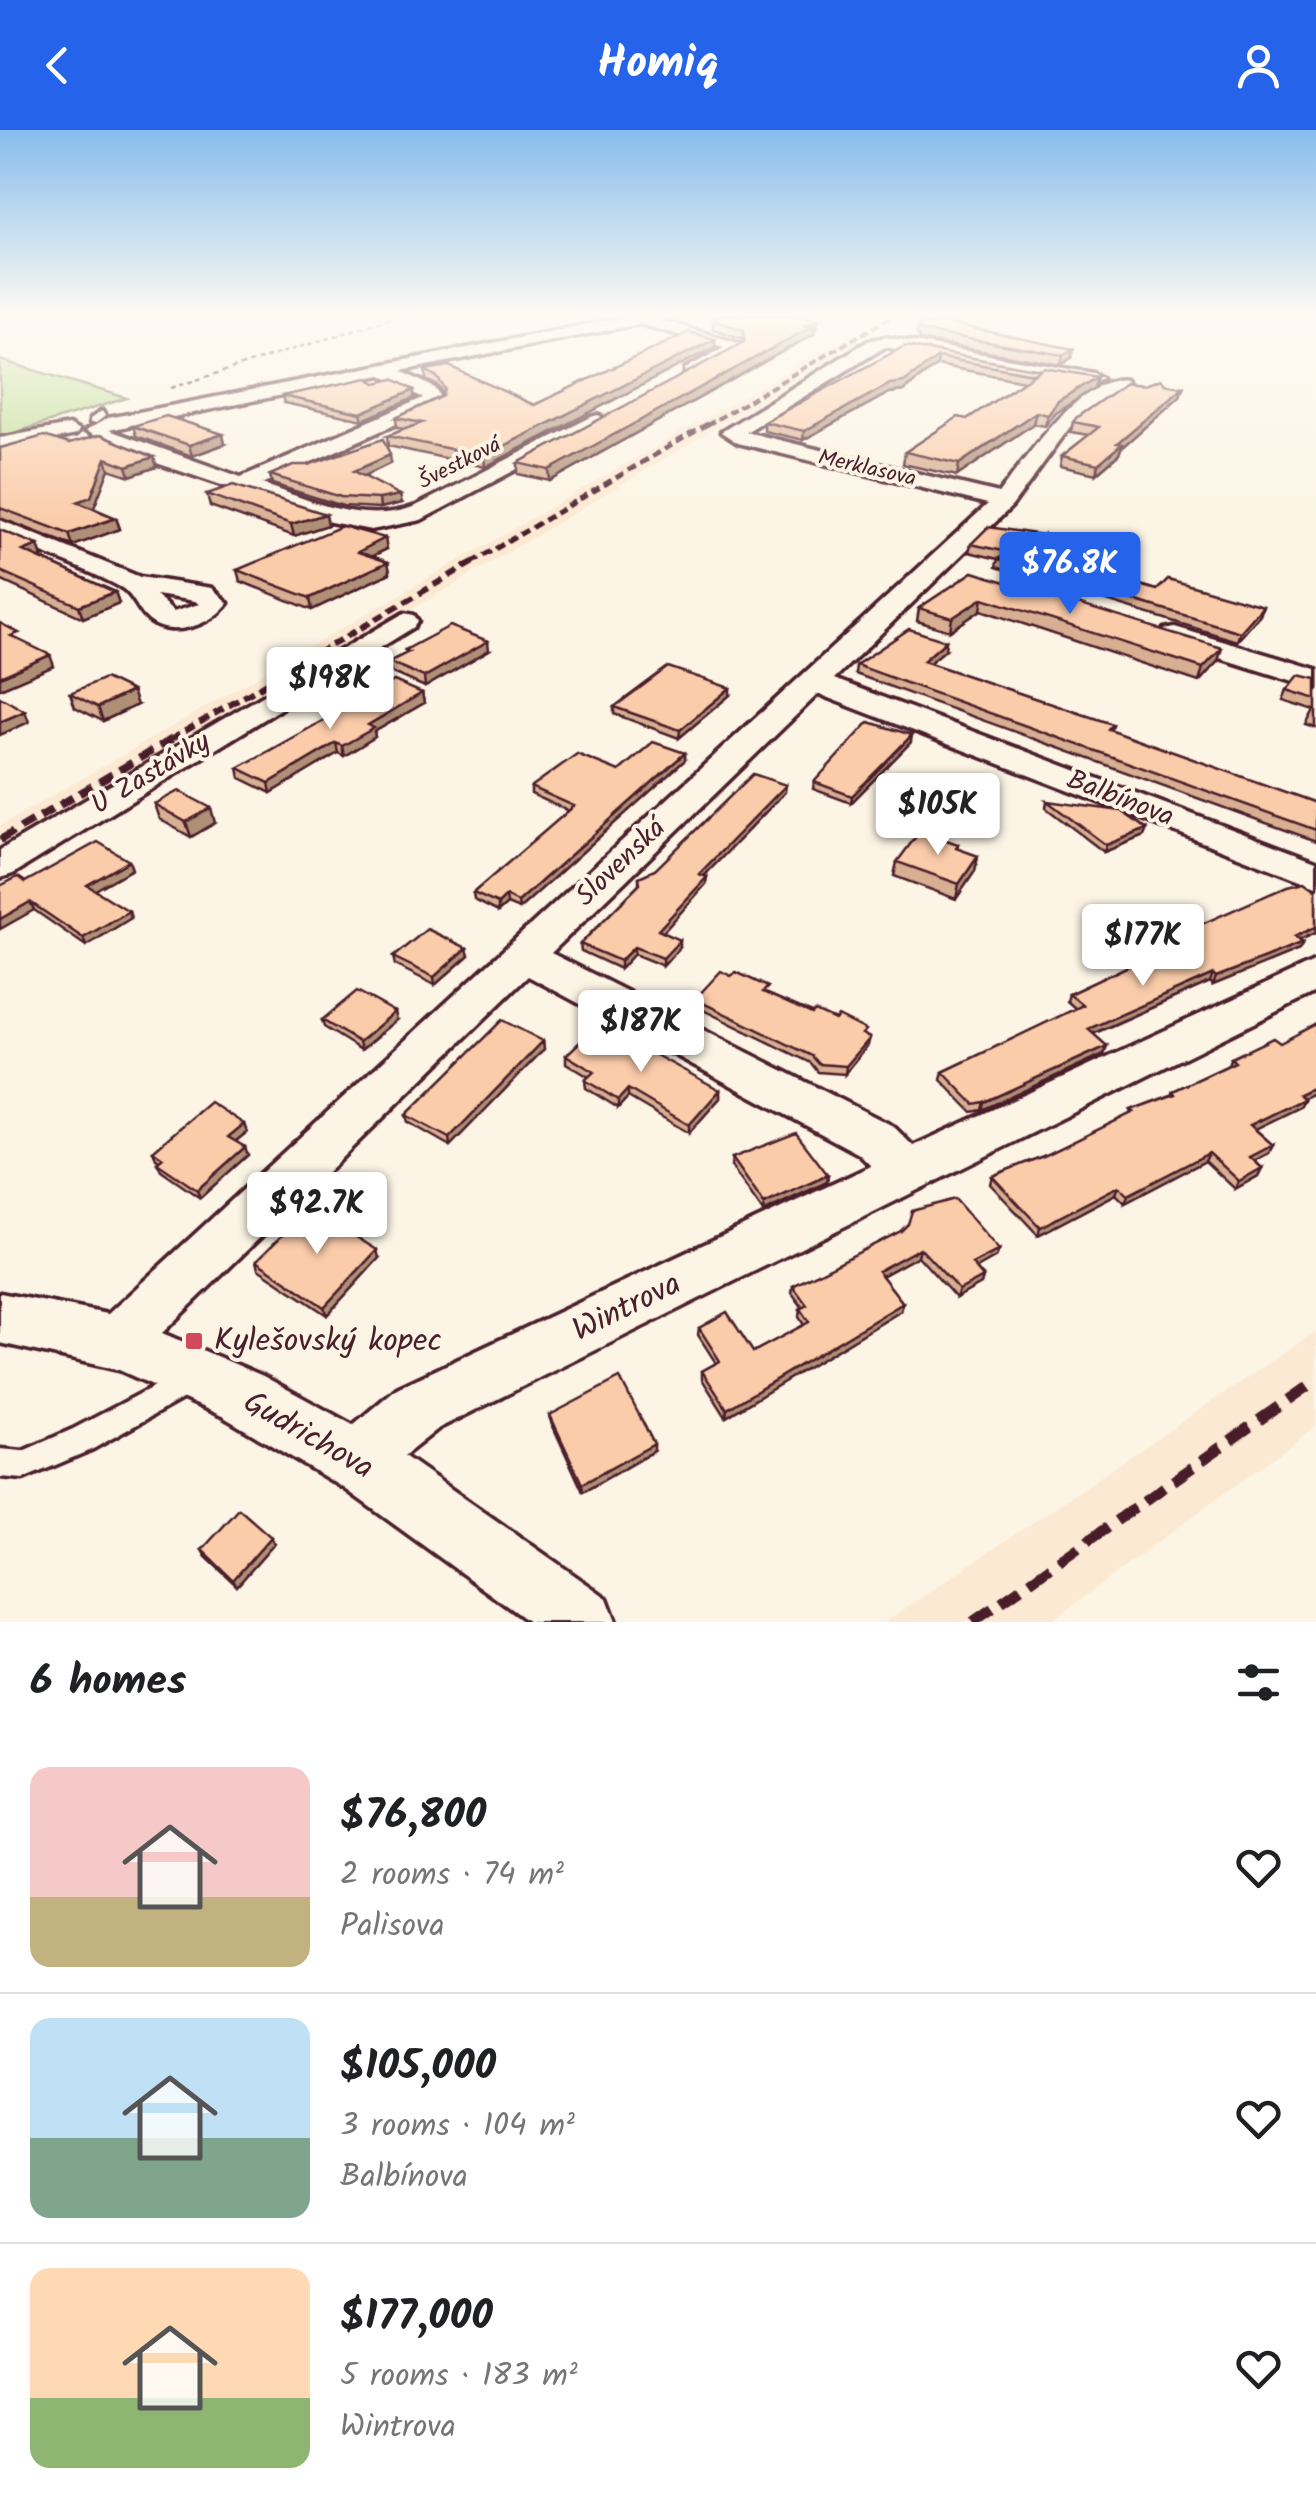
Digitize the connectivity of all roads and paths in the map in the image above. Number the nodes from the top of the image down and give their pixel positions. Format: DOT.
graph roads {
  1 [pos="182,385"];
  2 [pos="305,385"];
  3 [pos="413,385"];
  4 [pos="809,385"];
  5 [pos="1119,385"];
  6 [pos="622,408"];
  7 [pos="99,423"];
  8 [pos="0,444"];
  9 [pos="242,485"];
  10 [pos="1004,501"];
  11 [pos="0,527"];
  12 [pos="134,584"];
  13 [pos="404,620"];
  14 [pos="1150,628"];
  15 [pos="1316,680"];
  16 [pos="811,681"];
  17 [pos="0,866"];
  18 [pos="1316,874"];
  19 [pos="523,956"];
  20 [pos="1316,975"];
  21 [pos="909,1174"];
  22 [pos="2,1322"];
  23 [pos="118,1344"];
  24 [pos="198,1376"];
  25 [pos="0,1463"];
  26 [pos="359,1464"];
  27 [pos="583,1622"];
  1 -- 7 [label="path"];
  2 -- 7 [label="street"];
  3 -- 9 [label="street"];
  4 -- 10 [label="street, Merklasova"];
  5 -- 10 [label="street, Slovenská"];
  6 -- 9 [label="street, Švestková"];
  7 -- 8 [label="street"];
  7 -- 9 [label="street, Švestková"];
  10 -- 16 [label="street, Slovenská"];
  11 -- 12 [label="street"];
  13 -- 17 [label="street, U Zastávky"];
  14 -- 15 [label="street"];
  16 -- 18 [label="street, Balbínova"];
  16 -- 19 [label="street, Slovenská"];
  19 -- 21 [label="street"];
  19 -- 23 [label="street, Slovenská"];
  20 -- 21 [label="street, Wintrova"];
  21 -- 26 [label="street, Wintrova"];
  22 -- 23 [label="street, Gudrichova"];
  23 -- 24 [label="street, Gudrichova"];
  24 -- 25 [label="lane"];
  24 -- 26 [label="street, Gudrichova"];
  26 -- 27 [label="street, Gudrichova"];
}
